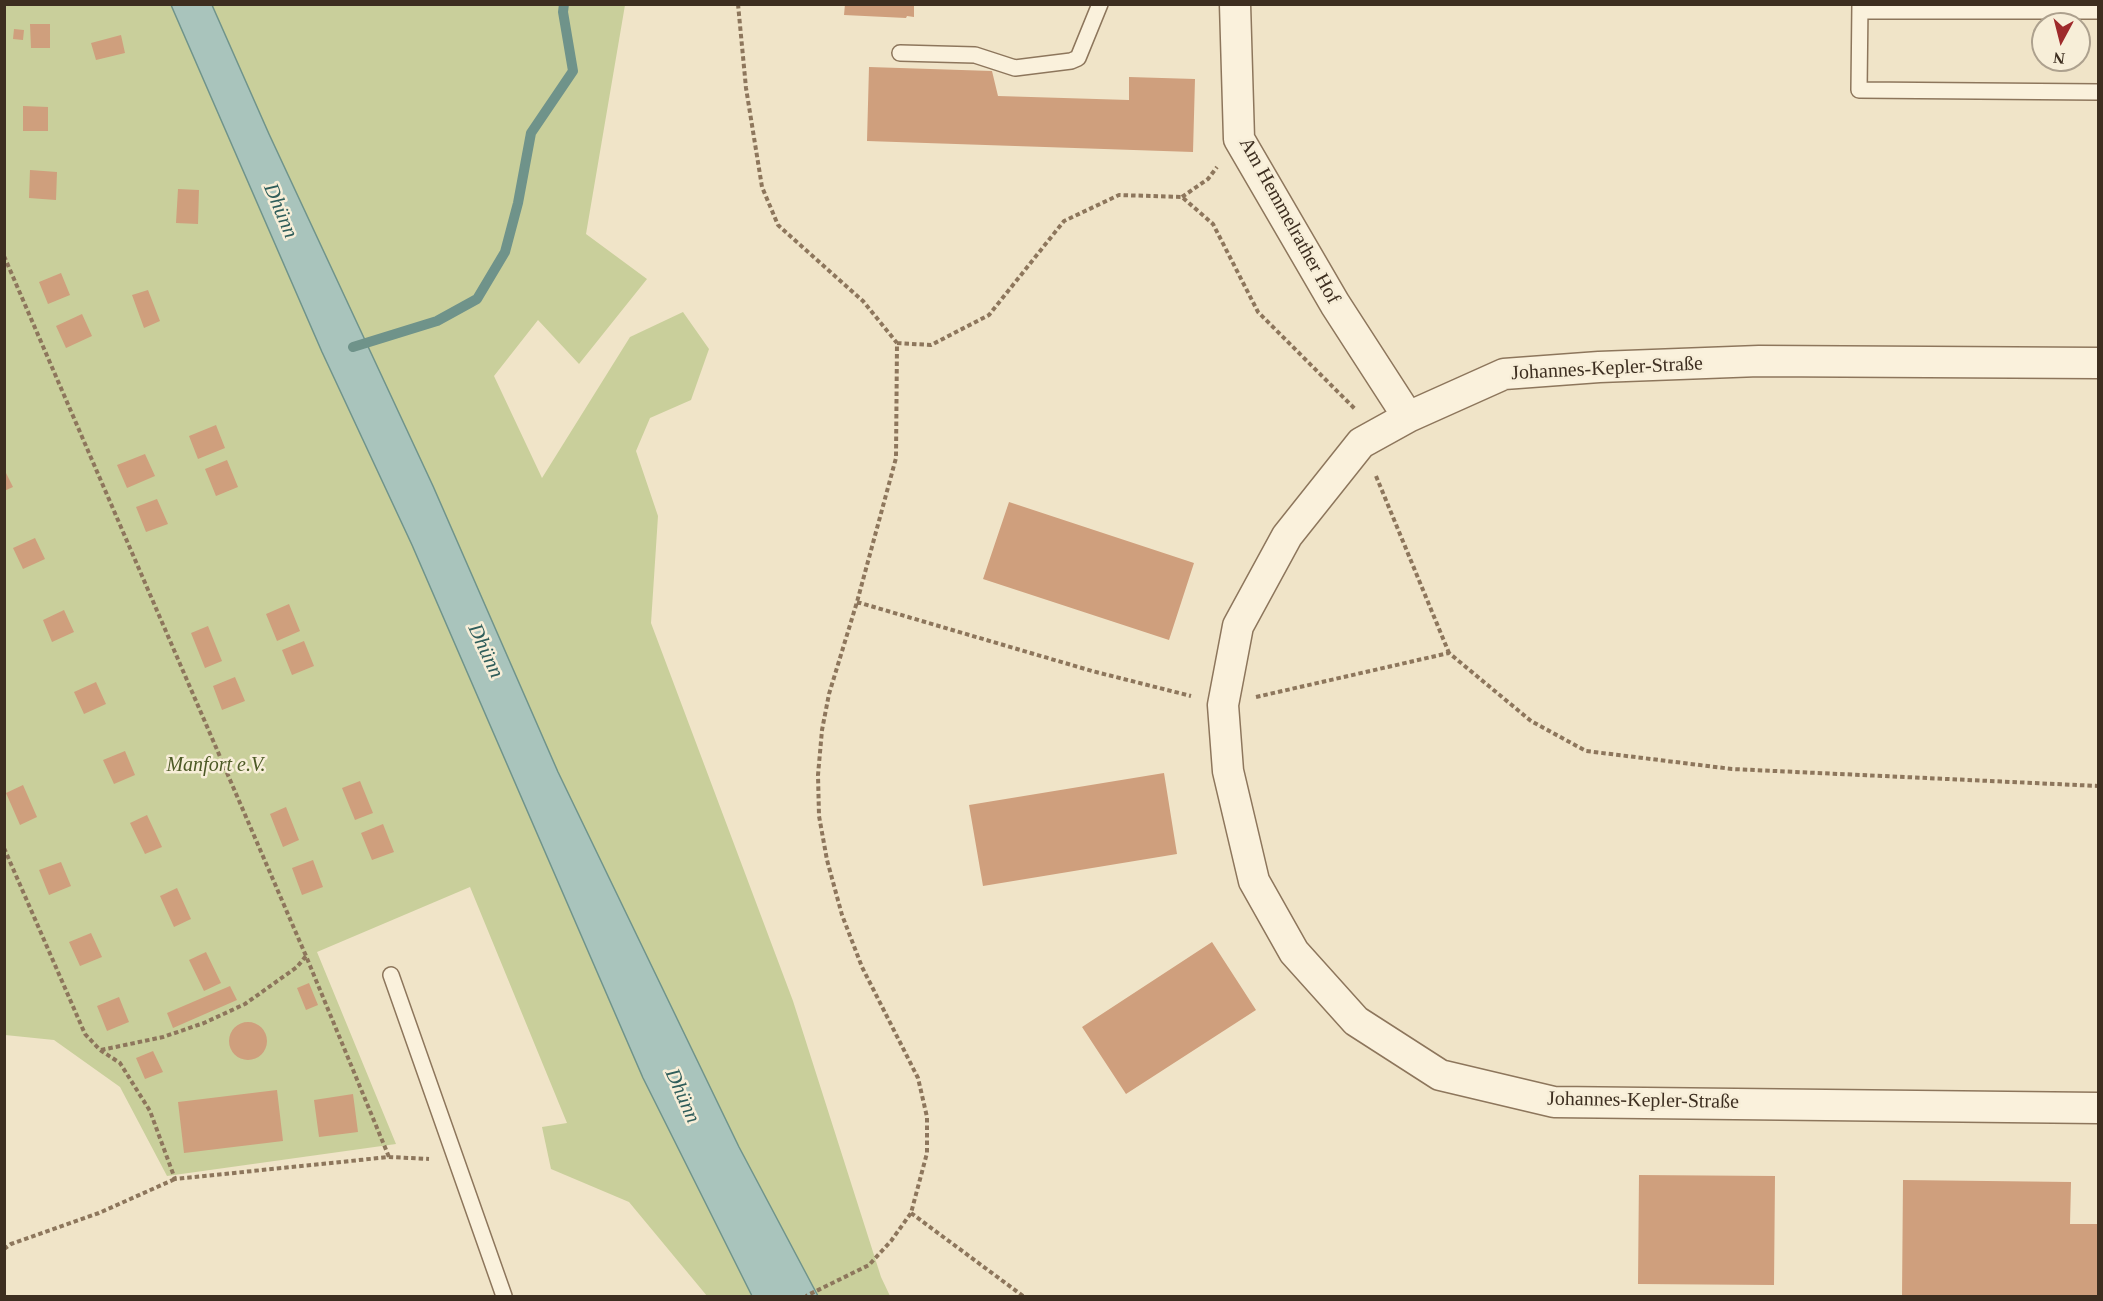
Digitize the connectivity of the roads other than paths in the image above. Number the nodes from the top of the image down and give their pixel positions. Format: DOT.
graph roads {
  1 [pos="1100,4"];
  2 [pos="1235,4"];
  3 [pos="1860,8"];
  4 [pos="2098,12"];
  5 [pos="900,53"];
  6 [pos="2098,92"];
  7 [pos="2098,363"];
  8 [pos="1408,417"];
  9 [pos="391,975"];
  10 [pos="2098,1108"];
  11 [pos="504,1296"];
  1 -- 5 [label="lane"];
  2 -- 8 [label="street, Am Hemmelrather Hof"];
  3 -- 4 [label="lane"];
  3 -- 6 [label="lane"];
  7 -- 8 [label="street, Johannes-Kepler-Straße"];
  8 -- 10 [label="street, Johannes-Kepler-Straße"];
  9 -- 11 [label="lane"];
}
